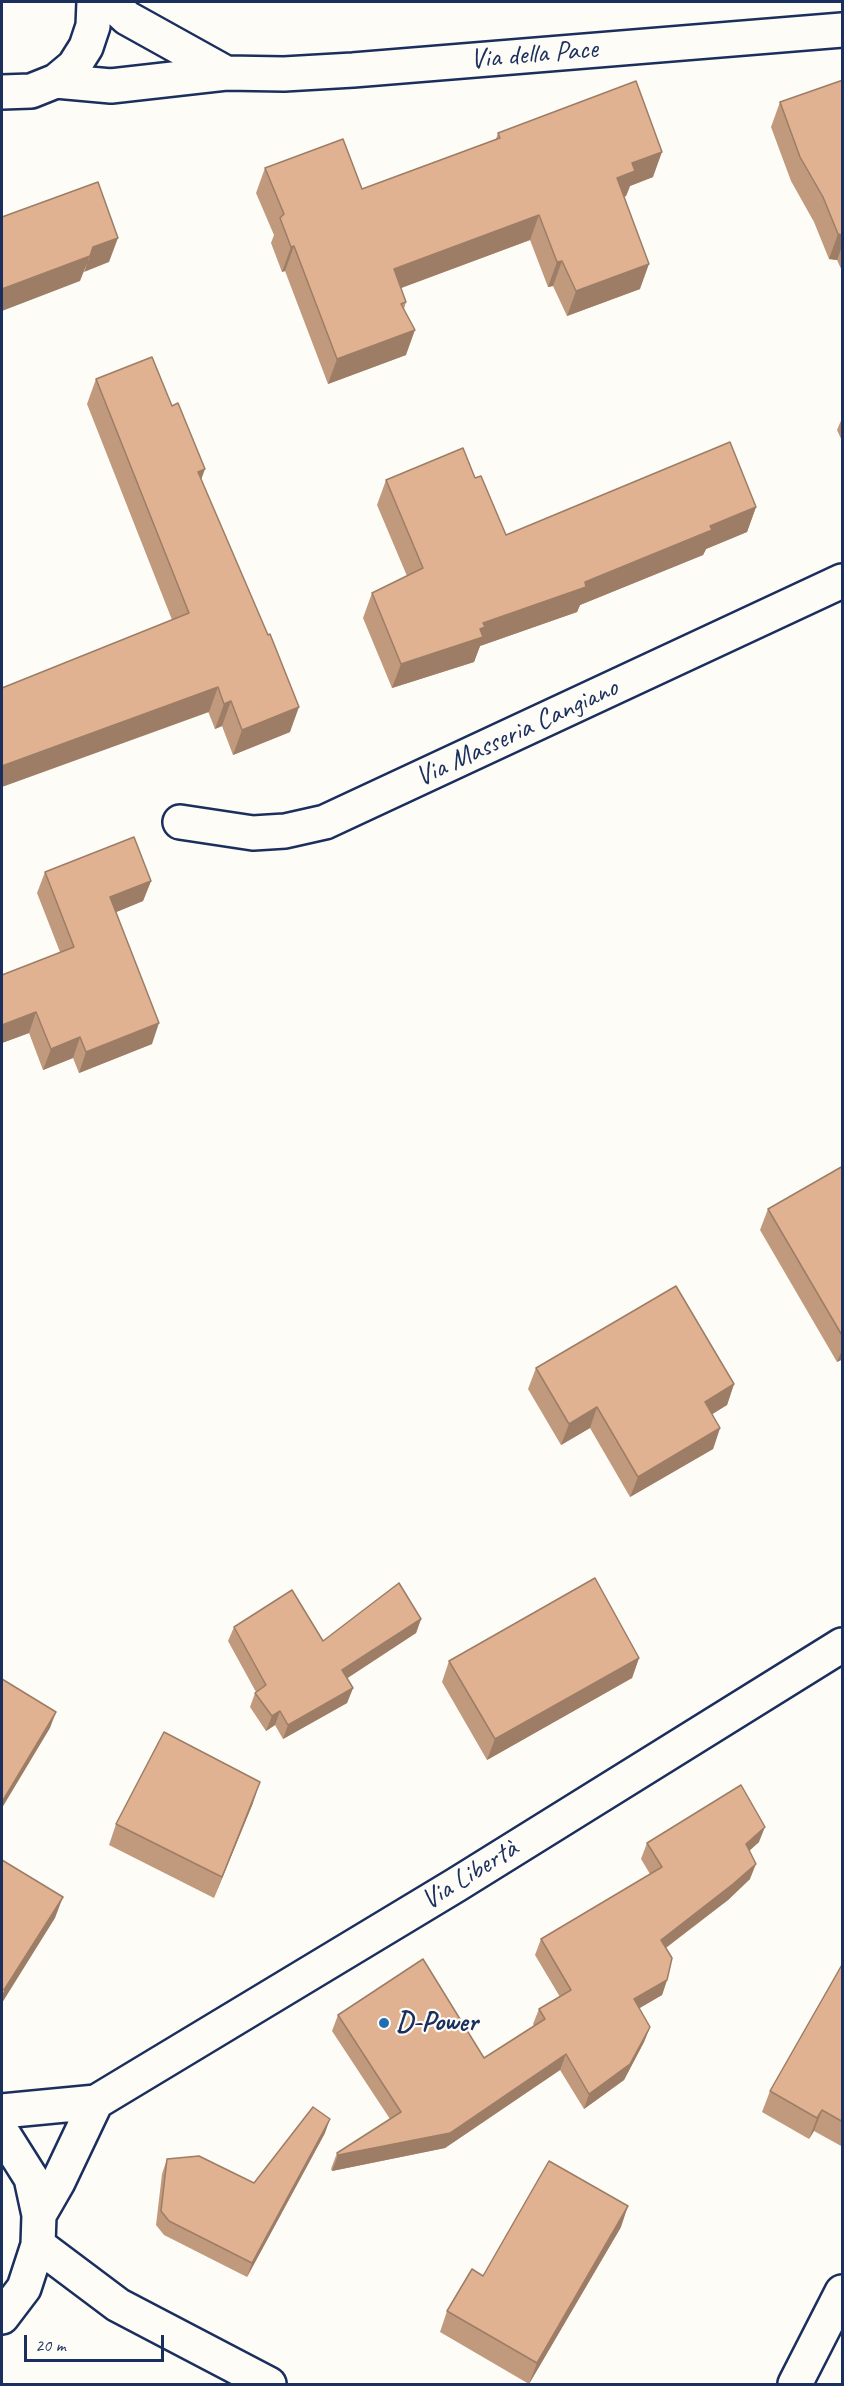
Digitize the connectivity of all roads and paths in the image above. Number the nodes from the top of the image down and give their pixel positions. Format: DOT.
graph roads {
  1 [pos="94,2"];
  2 [pos="110,2"];
  3 [pos="843,30"];
  4 [pos="226,73"];
  5 [pos="56,81"];
  6 [pos="2,92"];
  7 [pos="843,581"];
  8 [pos="180,822"];
  9 [pos="843,1645"];
  10 [pos="96,2102"];
  11 [pos="2,2111"];
  12 [pos="2,2132"];
  13 [pos="38,2230"];
  14 [pos="843,2292"];
  15 [pos="2,2317"];
  16 [pos="269,2385"];
  17 [pos="795,2385"];
  1 -- 5 [label="street, Via della Pace"];
  2 -- 4 [label="street, Via della Pace"];
  3 -- 4 [label="street, Via della Pace"];
  4 -- 5 [label="street, Via della Pace"];
  5 -- 6 [label="street, Via della Pace"];
  7 -- 8 [label="street, Via Masseria Cangiano"];
  9 -- 10 [label="street, Via Libertà"];
  10 -- 11 [label="street, Via Libertà"];
  10 -- 13 [label="street"];
  12 -- 13 [label="street"];
  13 -- 15 [label="street"];
  13 -- 16 [label="street"];
  14 -- 17 [label="street"];
}
